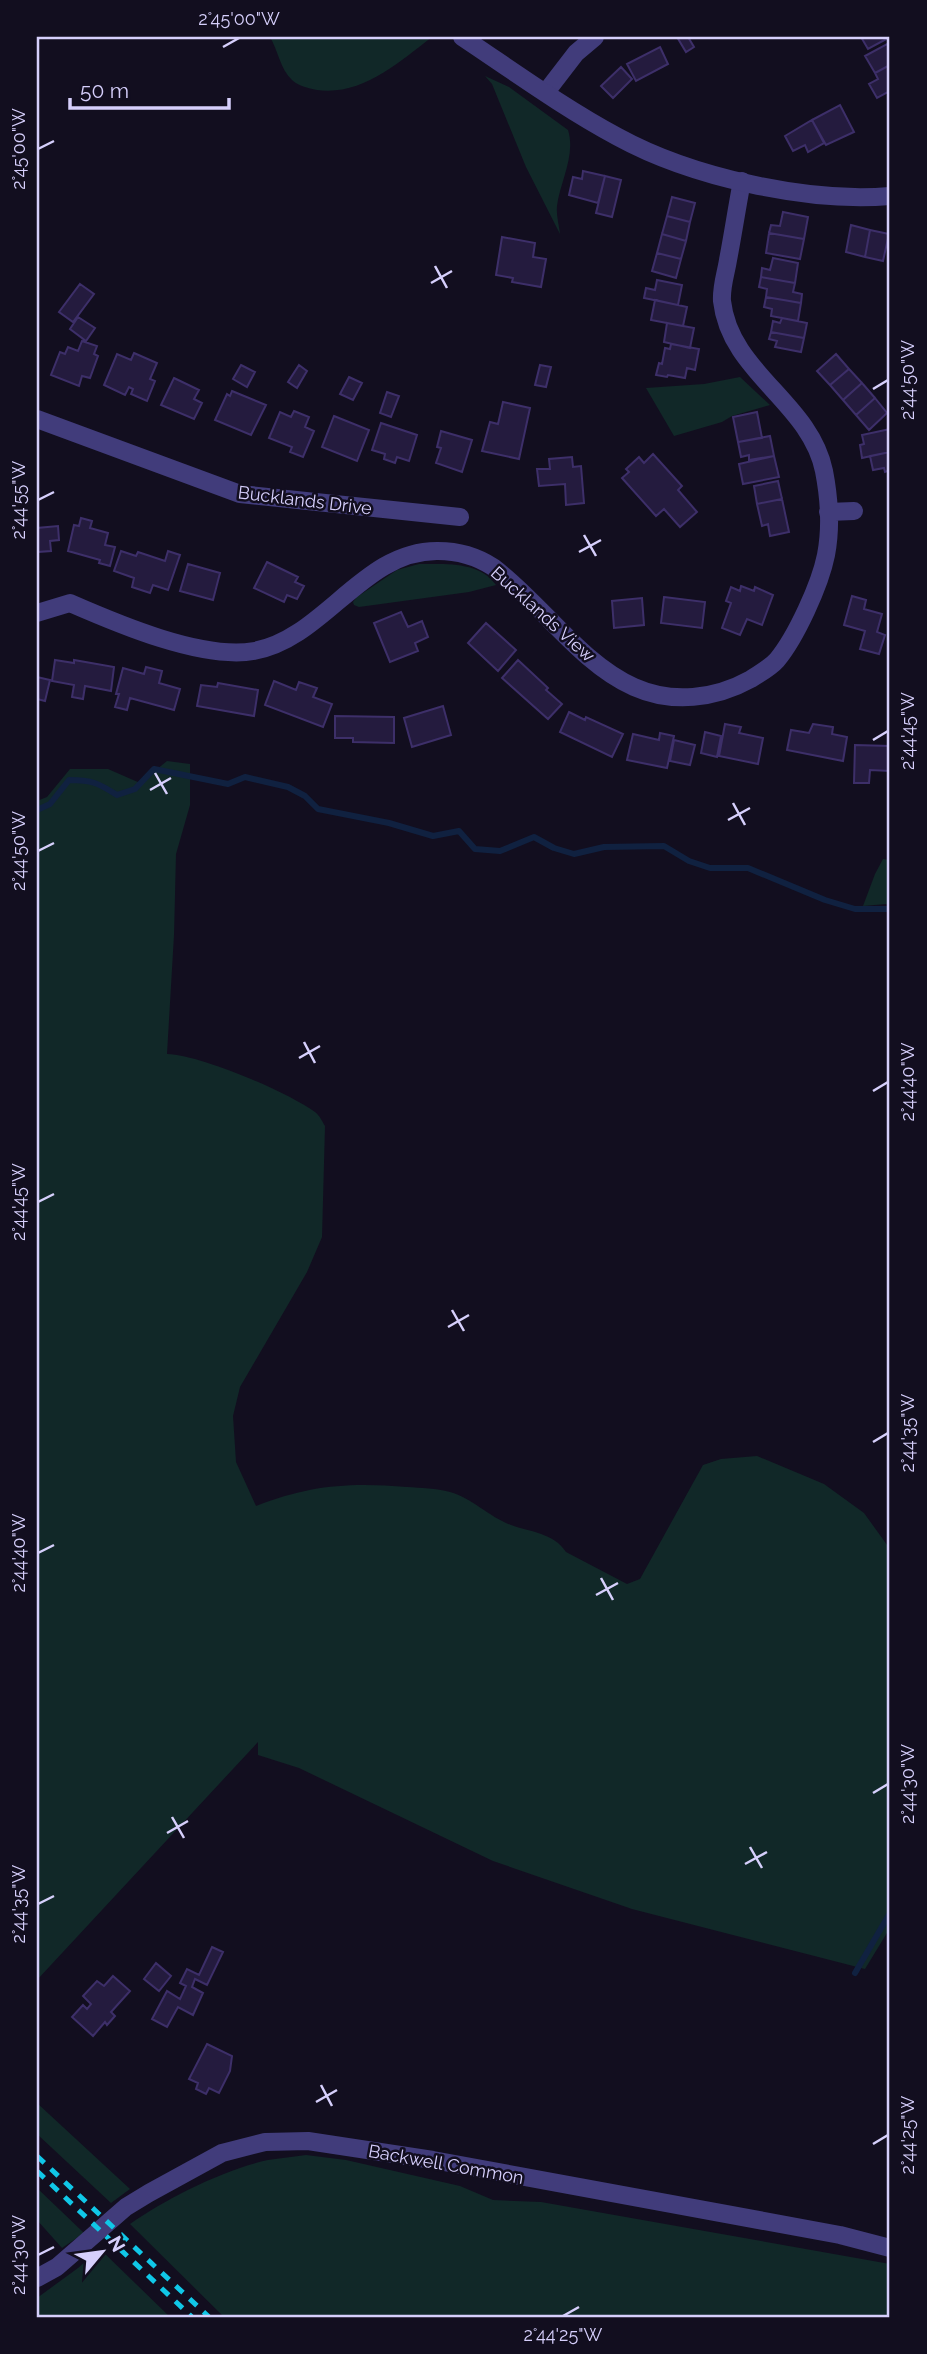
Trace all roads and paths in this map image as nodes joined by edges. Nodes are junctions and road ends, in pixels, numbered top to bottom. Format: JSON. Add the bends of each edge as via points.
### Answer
{"nodes":[{"id":1,"x":462,"y":37,"type":"edge"},
{"id":2,"x":595,"y":37,"type":"edge"},
{"id":3,"x":546,"y":92,"type":"junction"},
{"id":4,"x":742,"y":181,"type":"junction"},
{"id":5,"x":890,"y":196,"type":"edge"},
{"id":6,"x":37,"y":419,"type":"edge"},
{"id":7,"x":854,"y":511,"type":"dead end"},
{"id":8,"x":828,"y":512,"type":"junction"},
{"id":9,"x":460,"y":517,"type":"dead end"},
{"id":10,"x":37,"y":613,"type":"edge"},
{"id":11,"x":890,"y":2248,"type":"edge"},
{"id":12,"x":37,"y":2278,"type":"edge"}],
"edges":[{"from":1,"to":3,"type":"street"},
{"from":2,"to":3,"type":"street","via":[[576,53]]},
{"from":3,"to":4,"type":"street","via":[[621,139],[688,166]]},
{"from":4,"to":5,"type":"street","via":[[826,196]]},
{"from":4,"to":8,"type":"street","name":"Bucklands View","via":[[722,291],[724,310],[745,358],[791,407],[812,439],[825,474]]},
{"from":6,"to":9,"type":"street","name":"Bucklands Drive","via":[[240,494]]},
{"from":7,"to":8,"type":"street"},
{"from":8,"to":10,"type":"street","name":"Bucklands View","via":[[823,566],[805,612],[775,662],[727,690],[693,697],[658,695],[623,681],[582,650],[493,567],[456,552],[405,555],[296,634],[252,651],[211,651],[109,620],[71,603]]},
{"from":11,"to":12,"type":"street","name":"Backwell Common","via":[[433,2160],[308,2141],[265,2142],[222,2153],[125,2207],[57,2267]]}]}
